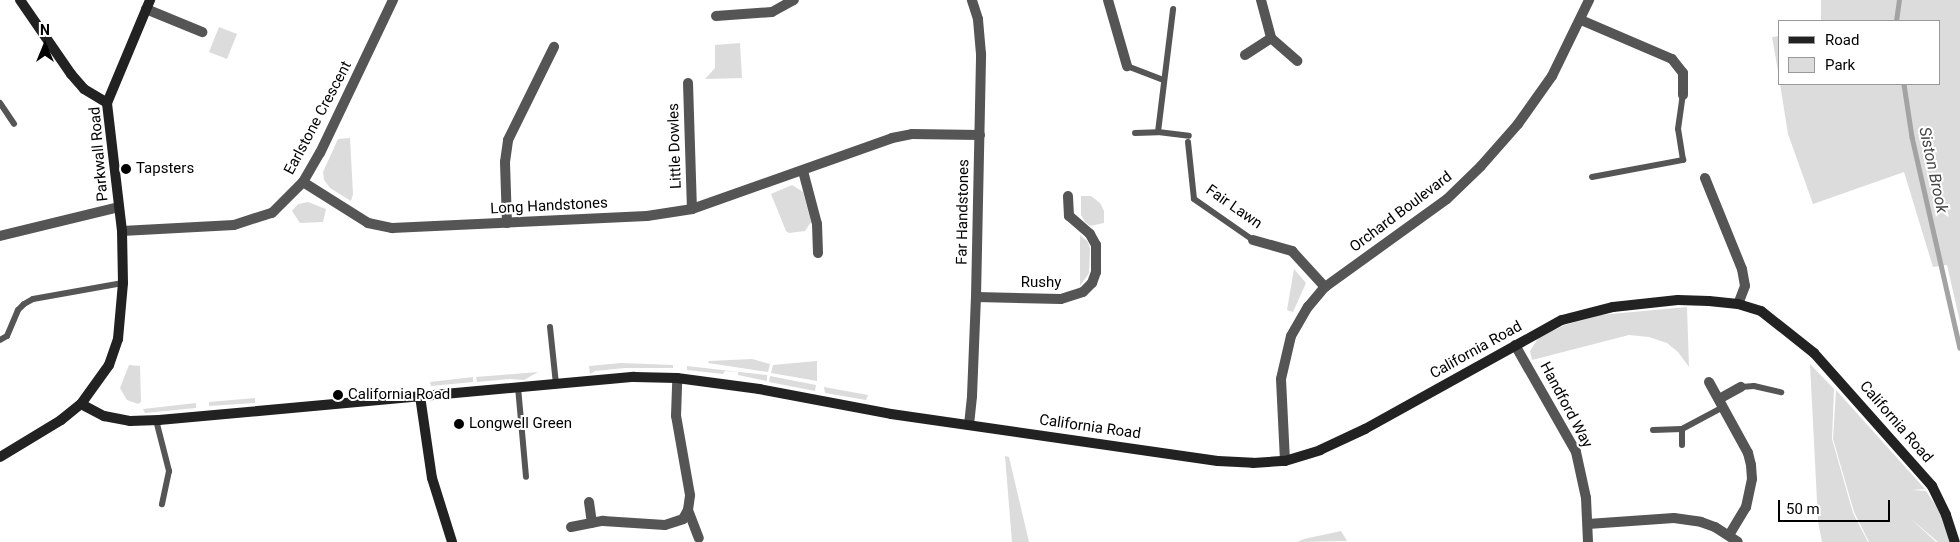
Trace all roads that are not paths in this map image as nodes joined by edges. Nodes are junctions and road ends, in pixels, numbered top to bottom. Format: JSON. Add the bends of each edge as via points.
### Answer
{"nodes":[{"id":1,"x":20,"y":0,"type":"edge"},
{"id":2,"x":393,"y":0,"type":"edge"},
{"id":3,"x":794,"y":0,"type":"edge"},
{"id":4,"x":972,"y":0,"type":"edge"},
{"id":5,"x":1108,"y":0,"type":"edge"},
{"id":6,"x":1261,"y":0,"type":"edge"},
{"id":7,"x":1589,"y":0,"type":"edge"},
{"id":8,"x":148,"y":5,"type":"edge"},
{"id":9,"x":1173,"y":9,"type":"dead end"},
{"id":10,"x":716,"y":16,"type":"dead end"},
{"id":11,"x":1580,"y":20,"type":"junction"},
{"id":12,"x":202,"y":32,"type":"dead end"},
{"id":13,"x":1271,"y":38,"type":"junction"},
{"id":14,"x":554,"y":47,"type":"dead end"},
{"id":15,"x":1245,"y":55,"type":"dead end"},
{"id":16,"x":1297,"y":61,"type":"dead end"},
{"id":17,"x":1127,"y":66,"type":"joint"},
{"id":18,"x":1163,"y":80,"type":"junction"},
{"id":19,"x":688,"y":82,"type":"dead end"},
{"id":20,"x":1683,"y":95,"type":"joint"},
{"id":21,"x":0,"y":103,"type":"edge"},
{"id":22,"x":107,"y":104,"type":"junction"},
{"id":23,"x":14,"y":124,"type":"dead end"},
{"id":24,"x":1158,"y":132,"type":"junction"},
{"id":25,"x":1135,"y":133,"type":"dead end"},
{"id":26,"x":980,"y":135,"type":"junction"},
{"id":27,"x":802,"y":171,"type":"junction"},
{"id":28,"x":1592,"y":177,"type":"dead end"},
{"id":29,"x":1705,"y":178,"type":"dead end"},
{"id":30,"x":303,"y":182,"type":"junction"},
{"id":31,"x":1068,"y":196,"type":"dead end"},
{"id":32,"x":118,"y":207,"type":"junction"},
{"id":33,"x":692,"y":209,"type":"junction"},
{"id":34,"x":508,"y":223,"type":"junction"},
{"id":35,"x":122,"y":231,"type":"junction"},
{"id":36,"x":0,"y":236,"type":"edge"},
{"id":37,"x":1253,"y":240,"type":"joint"},
{"id":38,"x":818,"y":253,"type":"dead end"},
{"id":39,"x":123,"y":284,"type":"junction"},
{"id":40,"x":1325,"y":287,"type":"junction"},
{"id":41,"x":976,"y":297,"type":"junction"},
{"id":42,"x":1738,"y":304,"type":"junction"},
{"id":43,"x":550,"y":327,"type":"dead end"},
{"id":44,"x":0,"y":340,"type":"edge"},
{"id":45,"x":1515,"y":345,"type":"junction"},
{"id":46,"x":677,"y":378,"type":"junction"},
{"id":47,"x":1709,"y":382,"type":"dead end"},
{"id":48,"x":556,"y":384,"type":"junction"},
{"id":49,"x":518,"y":387,"type":"junction"},
{"id":50,"x":1741,"y":387,"type":"joint"},
{"id":51,"x":1781,"y":392,"type":"dead end"},
{"id":52,"x":420,"y":396,"type":"junction"},
{"id":53,"x":1721,"y":403,"type":"junction"},
{"id":54,"x":81,"y":404,"type":"junction"},
{"id":55,"x":156,"y":420,"type":"junction"},
{"id":56,"x":968,"y":425,"type":"junction"},
{"id":57,"x":1682,"y":429,"type":"junction"},
{"id":58,"x":1652,"y":430,"type":"dead end"},
{"id":59,"x":1682,"y":445,"type":"dead end"},
{"id":60,"x":0,"y":457,"type":"edge"},
{"id":61,"x":1285,"y":461,"type":"junction"},
{"id":62,"x":526,"y":477,"type":"dead end"},
{"id":63,"x":589,"y":502,"type":"dead end"},
{"id":64,"x":162,"y":504,"type":"dead end"},
{"id":65,"x":688,"y":510,"type":"junction"},
{"id":66,"x":592,"y":523,"type":"junction"},
{"id":67,"x":1588,"y":524,"type":"junction"},
{"id":68,"x":571,"y":527,"type":"dead end"},
{"id":69,"x":1729,"y":535,"type":"junction"},
{"id":70,"x":699,"y":538,"type":"dead end"},
{"id":71,"x":452,"y":542,"type":"edge"},
{"id":72,"x":1588,"y":542,"type":"edge"},
{"id":73,"x":1738,"y":542,"type":"edge"},
{"id":74,"x":1955,"y":542,"type":"edge"}],
"edges":[{"from":1,"to":22,"type":"street","via":[[71,74]]},
{"from":2,"to":30,"type":"street","name":"Earlstone Crescent"},
{"from":3,"to":10,"type":"street","via":[[772,12]]},
{"from":4,"to":26,"type":"street","name":"Far Handstones","via":[[978,20],[981,54]]},
{"from":5,"to":17,"type":"street"},
{"from":6,"to":13,"type":"street"},
{"from":7,"to":11,"type":"street","name":"Orchard Boulevard"},
{"from":8,"to":12,"type":"street"},
{"from":8,"to":22,"type":"street","name":"Parkwall Road"},
{"from":9,"to":18,"type":"lane"},
{"from":11,"to":20,"type":"street","via":[[1672,59],[1683,73]]},
{"from":11,"to":40,"type":"street","name":"Orchard Boulevard","via":[[1552,76],[1518,124],[1481,166],[1447,199]]},
{"from":13,"to":15,"type":"street"},
{"from":13,"to":16,"type":"street"},
{"from":14,"to":34,"type":"street","via":[[508,140],[505,162]]},
{"from":17,"to":18,"type":"lane"},
{"from":18,"to":24,"type":"lane"},
{"from":19,"to":33,"type":"street","name":"Little Dowles"},
{"from":20,"to":28,"type":"lane","via":[[1678,129],[1683,160]]},
{"from":21,"to":23,"type":"lane"},
{"from":22,"to":32,"type":"street","name":"Parkwall Road"},
{"from":24,"to":25,"type":"lane"},
{"from":24,"to":37,"type":"lane","name":"Fair Lawn","via":[[1188,139],[1194,199]]},
{"from":26,"to":27,"type":"street","name":"Long Handstones","via":[[912,134],[892,138]]},
{"from":26,"to":41,"type":"street","name":"Far Handstones"},
{"from":27,"to":33,"type":"street","name":"Long Handstones"},
{"from":27,"to":38,"type":"street","via":[[817,224]]},
{"from":29,"to":42,"type":"street","via":[[1742,268],[1745,286]]},
{"from":30,"to":34,"type":"street","name":"Long Handstones","via":[[368,223],[392,228]]},
{"from":30,"to":35,"type":"street","name":"Earlstone Crescent","via":[[272,213],[254,220],[234,225]]},
{"from":31,"to":41,"type":"street","name":"Rushy","via":[[1069,216],[1090,234],[1096,245],[1096,272],[1092,283],[1082,292],[1061,299]]},
{"from":32,"to":35,"type":"street","name":"Parkwall Road"},
{"from":32,"to":36,"type":"street"},
{"from":33,"to":34,"type":"street","name":"Long Handstones","via":[[647,216]]},
{"from":35,"to":39,"type":"street","name":"Parkwall Road"},
{"from":37,"to":40,"type":"street","name":"Fair Lawn","via":[[1292,251]]},
{"from":39,"to":44,"type":"lane","via":[[33,299],[18,310],[7,336]]},
{"from":39,"to":54,"type":"street","name":"Parkwall Road","via":[[118,339],[109,365]]},
{"from":40,"to":61,"type":"street","name":"Orchard Boulevard","via":[[1308,307],[1291,336],[1284,360],[1281,405]]},
{"from":41,"to":56,"type":"street","name":"Far Handstones"},
{"from":42,"to":45,"type":"street","name":"California Road","via":[[1678,300],[1613,307],[1562,320]]},
{"from":42,"to":74,"type":"street","name":"California Road","via":[[1761,311],[1790,333],[1814,353],[1846,388],[1932,486]]},
{"from":43,"to":48,"type":"lane"},
{"from":45,"to":61,"type":"street","name":"California Road","via":[[1365,429],[1320,450]]},
{"from":45,"to":67,"type":"street","name":"Handford Way","via":[[1576,452],[1583,478]]},
{"from":46,"to":48,"type":"street","name":"California Road","via":[[634,377]]},
{"from":46,"to":56,"type":"street","name":"California Road"},
{"from":46,"to":65,"type":"street","via":[[676,416],[690,495]]},
{"from":47,"to":53,"type":"street"},
{"from":48,"to":49,"type":"street","name":"California Road"},
{"from":49,"to":52,"type":"street","name":"California Road"},
{"from":49,"to":62,"type":"lane"},
{"from":50,"to":51,"type":"lane","via":[[1754,386]]},
{"from":50,"to":53,"type":"street"},
{"from":52,"to":55,"type":"street","name":"California Road"},
{"from":52,"to":71,"type":"street","via":[[432,478]]},
{"from":53,"to":57,"type":"lane"},
{"from":53,"to":69,"type":"street","via":[[1748,453],[1752,480],[1746,507]]},
{"from":54,"to":55,"type":"street","name":"California Road","via":[[104,416],[130,421]]},
{"from":54,"to":60,"type":"street","name":"Parkwall Road"},
{"from":55,"to":64,"type":"lane","via":[[169,471]]},
{"from":56,"to":61,"type":"street","name":"California Road","via":[[1218,460]]},
{"from":57,"to":58,"type":"lane"},
{"from":57,"to":59,"type":"lane"},
{"from":63,"to":66,"type":"street"},
{"from":65,"to":66,"type":"street","via":[[683,519],[665,525]]},
{"from":65,"to":70,"type":"street"},
{"from":66,"to":68,"type":"street"},
{"from":67,"to":69,"type":"street","via":[[1674,518],[1701,522]]},
{"from":67,"to":72,"type":"street","name":"Handford Way"},
{"from":69,"to":73,"type":"street"}]}
